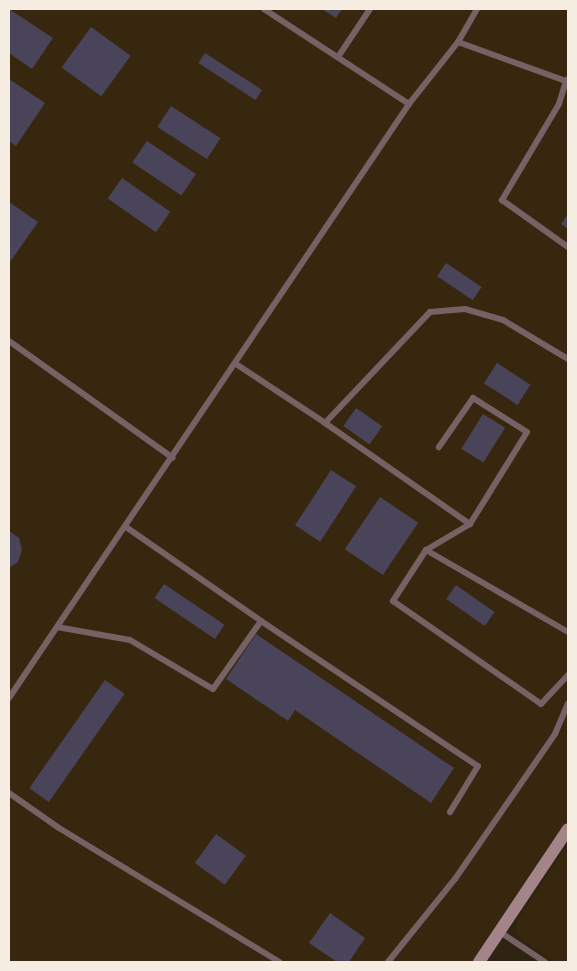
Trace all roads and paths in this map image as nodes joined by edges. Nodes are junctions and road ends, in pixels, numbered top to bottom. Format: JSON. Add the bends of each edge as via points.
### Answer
{"nodes":[{"id":1,"x":264,"y":9,"type":"edge"},
{"id":2,"x":370,"y":9,"type":"edge"},
{"id":3,"x":477,"y":9,"type":"edge"},
{"id":4,"x":458,"y":42,"type":"junction"},
{"id":5,"x":338,"y":57,"type":"junction"},
{"id":6,"x":567,"y":80,"type":"edge"},
{"id":7,"x":410,"y":104,"type":"junction"},
{"id":8,"x":568,"y":247,"type":"edge"},
{"id":9,"x":9,"y":342,"type":"edge"},
{"id":10,"x":568,"y":359,"type":"edge"},
{"id":11,"x":236,"y":364,"type":"junction"},
{"id":12,"x":325,"y":423,"type":"junction"},
{"id":13,"x":439,"y":447,"type":"dead end"},
{"id":14,"x":173,"y":458,"type":"junction"},
{"id":15,"x":470,"y":524,"type":"junction"},
{"id":16,"x":126,"y":527,"type":"junction"},
{"id":17,"x":426,"y":550,"type":"junction"},
{"id":18,"x":261,"y":621,"type":"junction"},
{"id":19,"x":57,"y":628,"type":"junction"},
{"id":20,"x":568,"y":632,"type":"edge"},
{"id":21,"x":568,"y":675,"type":"edge"},
{"id":22,"x":9,"y":698,"type":"edge"},
{"id":23,"x":568,"y":704,"type":"edge"},
{"id":24,"x":9,"y":793,"type":"edge"},
{"id":25,"x":450,"y":812,"type":"dead end"},
{"id":26,"x":568,"y":829,"type":"edge"},
{"id":27,"x":500,"y":932,"type":"junction"},
{"id":28,"x":279,"y":962,"type":"edge"},
{"id":29,"x":388,"y":962,"type":"edge"},
{"id":30,"x":479,"y":962,"type":"edge"},
{"id":31,"x":545,"y":962,"type":"edge"}],
"edges":[{"from":1,"to":5,"type":"lane"},
{"from":2,"to":5,"type":"lane"},
{"from":3,"to":4,"type":"lane"},
{"from":4,"to":6,"type":"lane"},
{"from":4,"to":7,"type":"lane"},
{"from":5,"to":7,"type":"lane"},
{"from":6,"to":8,"type":"lane","via":[[559,104],[502,200]]},
{"from":7,"to":11,"type":"lane"},
{"from":9,"to":14,"type":"lane"},
{"from":10,"to":12,"type":"lane","via":[[503,320],[465,308],[430,312]]},
{"from":11,"to":12,"type":"lane"},
{"from":11,"to":14,"type":"lane"},
{"from":12,"to":15,"type":"lane"},
{"from":13,"to":15,"type":"lane","via":[[473,398],[527,432]]},
{"from":14,"to":16,"type":"lane"},
{"from":15,"to":17,"type":"lane"},
{"from":16,"to":18,"type":"lane"},
{"from":16,"to":19,"type":"lane"},
{"from":17,"to":20,"type":"lane"},
{"from":17,"to":21,"type":"lane","via":[[393,601],[541,704]]},
{"from":18,"to":19,"type":"lane","via":[[213,689],[130,640]]},
{"from":18,"to":25,"type":"lane","via":[[478,766]]},
{"from":19,"to":22,"type":"lane"},
{"from":23,"to":29,"type":"lane","via":[[554,734],[455,879]]},
{"from":24,"to":28,"type":"lane","via":[[59,828]]},
{"from":26,"to":27,"type":"street"},
{"from":27,"to":30,"type":"street"},
{"from":27,"to":31,"type":"lane"}]}
